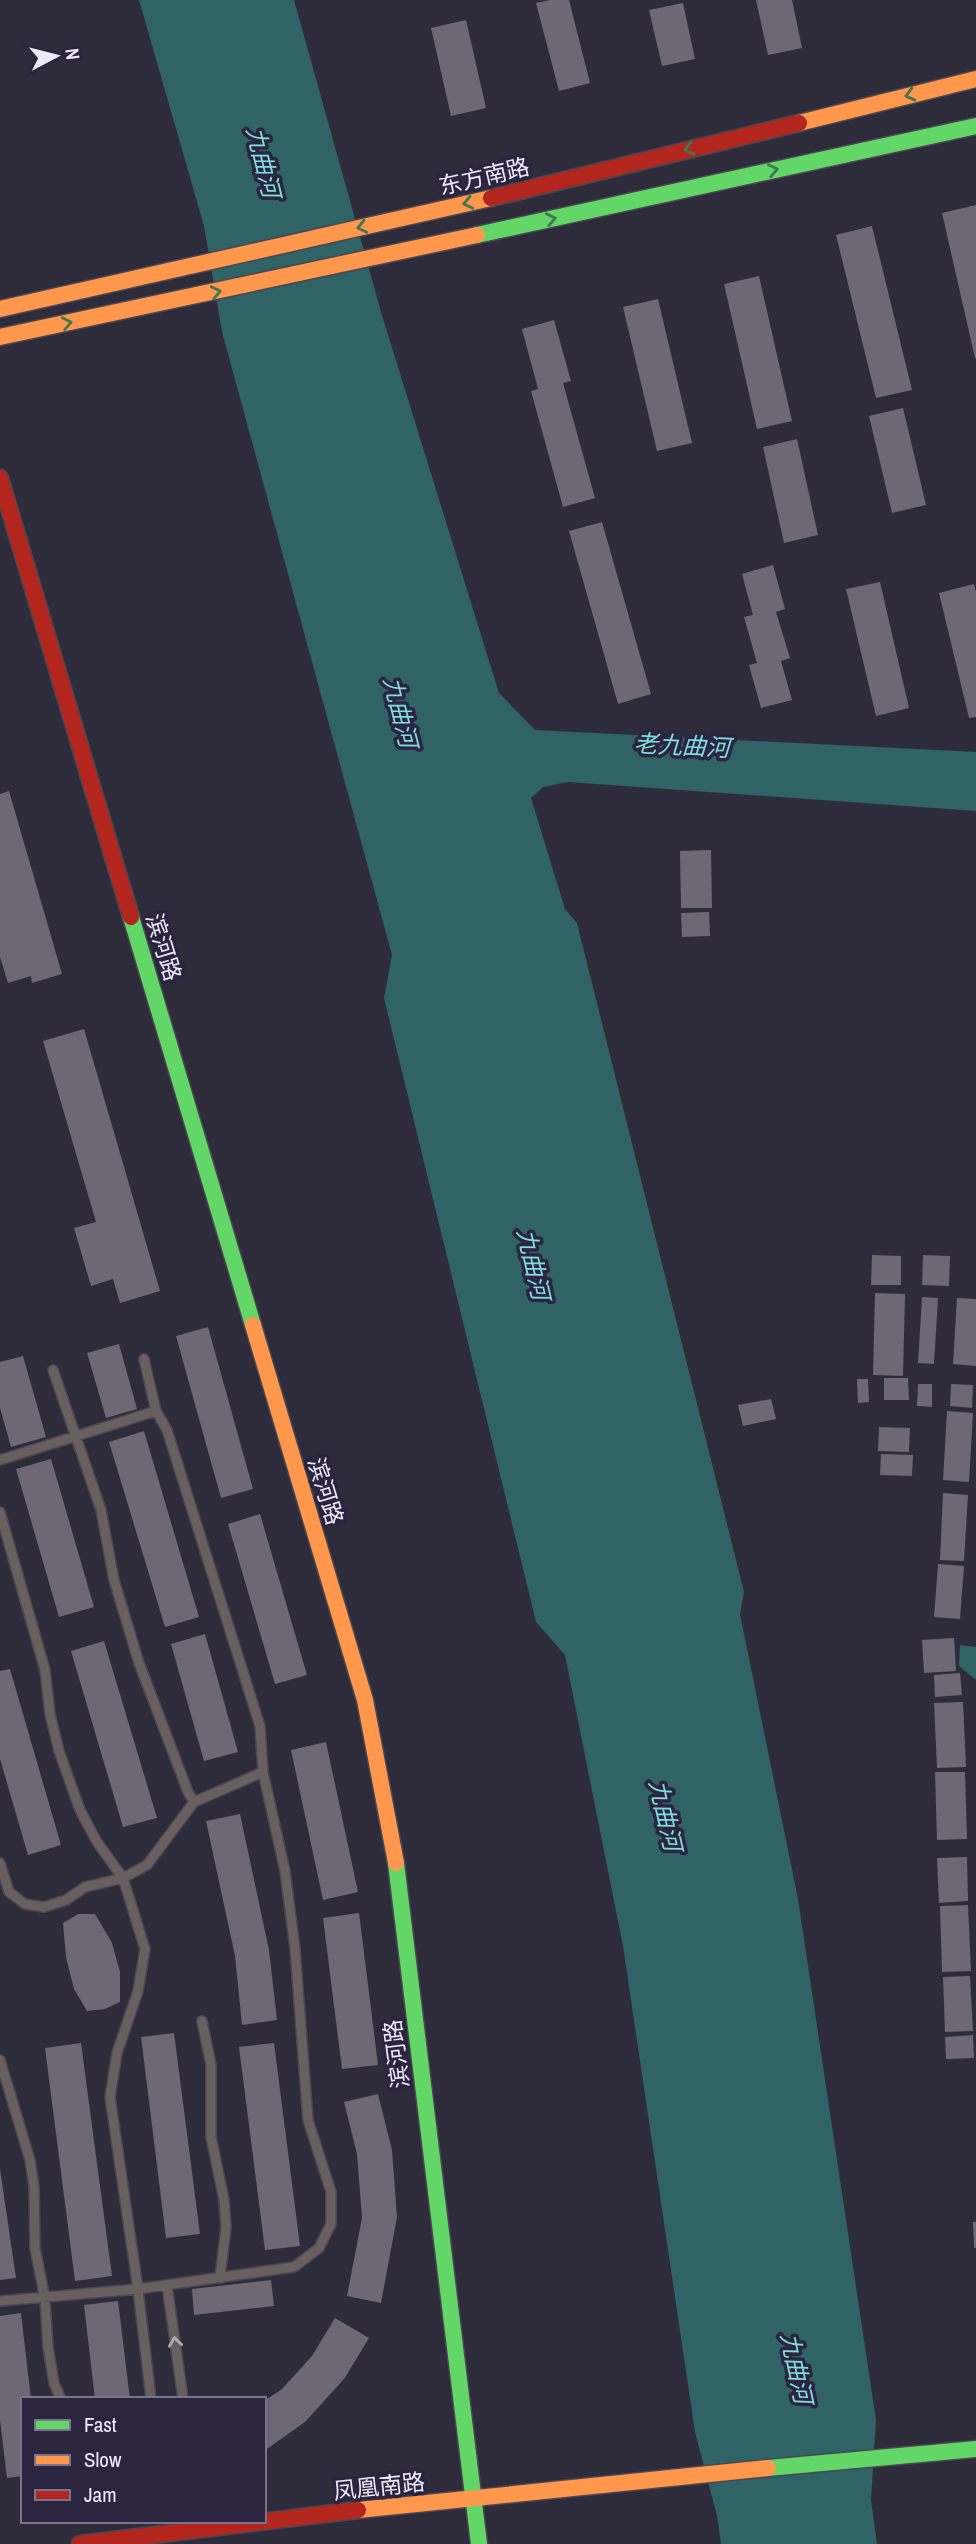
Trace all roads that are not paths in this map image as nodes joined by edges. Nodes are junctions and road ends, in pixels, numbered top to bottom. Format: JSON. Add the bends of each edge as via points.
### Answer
{"nodes":[{"id":1,"x":976,"y":79,"type":"edge"},
{"id":2,"x":976,"y":126,"type":"edge"},
{"id":3,"x":0,"y":309,"type":"edge"},
{"id":4,"x":0,"y":337,"type":"edge"},
{"id":5,"x":0,"y":478,"type":"edge"},
{"id":6,"x":144,"y":1359,"type":"dead end"},
{"id":7,"x":53,"y":1370,"type":"dead end"},
{"id":8,"x":156,"y":1411,"type":"junction"},
{"id":9,"x":76,"y":1437,"type":"junction"},
{"id":10,"x":0,"y":1460,"type":"edge"},
{"id":11,"x":0,"y":1511,"type":"edge"},
{"id":12,"x":263,"y":1772,"type":"junction"},
{"id":13,"x":194,"y":1802,"type":"junction"},
{"id":14,"x":0,"y":1863,"type":"edge"},
{"id":15,"x":123,"y":1878,"type":"junction"},
{"id":16,"x":202,"y":2021,"type":"dead end"},
{"id":17,"x":0,"y":2060,"type":"edge"},
{"id":18,"x":220,"y":2278,"type":"junction"},
{"id":19,"x":167,"y":2286,"type":"junction"},
{"id":20,"x":138,"y":2289,"type":"junction"},
{"id":21,"x":45,"y":2299,"type":"junction"},
{"id":22,"x":0,"y":2301,"type":"edge"},
{"id":23,"x":60,"y":2397,"type":"edge"},
{"id":24,"x":151,"y":2397,"type":"edge"},
{"id":25,"x":183,"y":2397,"type":"edge"},
{"id":26,"x":976,"y":2449,"type":"edge"},
{"id":27,"x":473,"y":2500,"type":"junction"},
{"id":28,"x":266,"y":2518,"type":"edge"},
{"id":29,"x":206,"y":2523,"type":"edge"},
{"id":30,"x":182,"y":2525,"type":"edge"},
{"id":31,"x":80,"y":2544,"type":"edge"},
{"id":32,"x":479,"y":2544,"type":"edge"}],
"edges":[{"from":1,"to":3,"type":"street","name":"东方南路","one_way":true,"via":[[429,212]]},
{"from":4,"to":2,"type":"street","one_way":true},
{"from":5,"to":27,"type":"street","name":"滨河路","via":[[365,1700],[395,1854]]},
{"from":6,"to":8,"type":"lane"},
{"from":7,"to":9,"type":"lane"},
{"from":8,"to":9,"type":"lane"},
{"from":8,"to":12,"type":"lane","via":[[167,1430],[260,1726]]},
{"from":9,"to":10,"type":"lane"},
{"from":9,"to":13,"type":"lane","via":[[101,1510],[114,1580],[139,1663]]},
{"from":11,"to":15,"type":"lane","via":[[45,1670],[59,1751],[79,1810]]},
{"from":12,"to":13,"type":"lane"},
{"from":12,"to":18,"type":"lane","via":[[285,1871],[308,2120],[331,2192],[331,2224],[319,2248],[293,2267]]},
{"from":13,"to":15,"type":"lane","via":[[147,1865]]},
{"from":14,"to":15,"type":"lane","via":[[9,1892],[25,1904],[44,1907],[85,1887]]},
{"from":15,"to":20,"type":"lane","via":[[145,1949],[110,2097]]},
{"from":16,"to":18,"type":"lane","via":[[211,2065],[211,2137],[226,2227]]},
{"from":17,"to":21,"type":"lane","via":[[30,2160],[35,2248]]},
{"from":18,"to":19,"type":"lane"},
{"from":19,"to":20,"type":"lane"},
{"from":25,"to":19,"type":"lane","one_way":true},
{"from":20,"to":21,"type":"lane"},
{"from":20,"to":24,"type":"lane"},
{"from":21,"to":22,"type":"lane"},
{"from":21,"to":23,"type":"lane","via":[[48,2347]]},
{"from":26,"to":27,"type":"street","name":"凤凰南路"},
{"from":27,"to":28,"type":"street","name":"凤凰南路"},
{"from":27,"to":32,"type":"street","name":"滨河路"},
{"from":29,"to":30,"type":"street","name":"凤凰南路"},
{"from":30,"to":31,"type":"street","name":"凤凰南路"}]}
